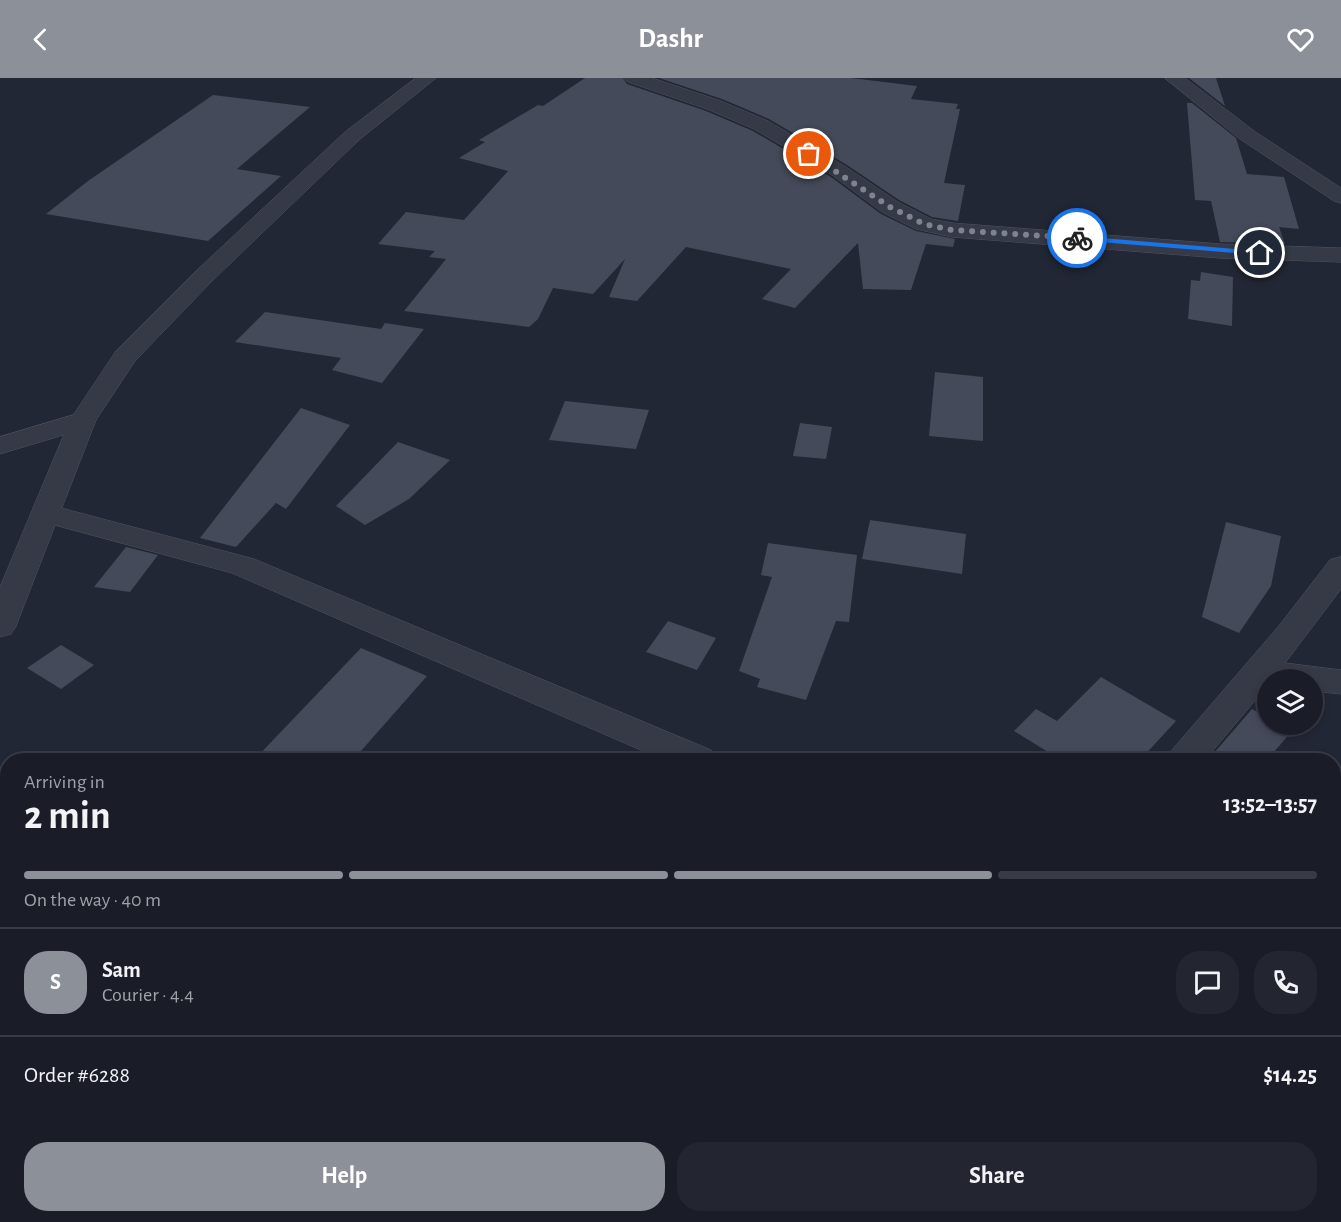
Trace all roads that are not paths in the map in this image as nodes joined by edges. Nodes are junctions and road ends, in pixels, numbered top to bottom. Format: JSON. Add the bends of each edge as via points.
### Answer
{"nodes":[{"id":1,"x":427,"y":78,"type":"edge"},
{"id":2,"x":634,"y":78,"type":"edge"},
{"id":3,"x":1174,"y":78,"type":"edge"},
{"id":4,"x":1341,"y":196,"type":"edge"},
{"id":5,"x":1341,"y":255,"type":"edge"},
{"id":6,"x":83,"y":420,"type":"junction"},
{"id":7,"x":0,"y":446,"type":"edge"},
{"id":8,"x":46,"y":513,"type":"junction"},
{"id":9,"x":1341,"y":567,"type":"edge"},
{"id":10,"x":0,"y":626,"type":"edge"},
{"id":11,"x":1262,"y":669,"type":"edge"},
{"id":12,"x":1257,"y":674,"type":"edge"},
{"id":13,"x":1323,"y":680,"type":"edge"},
{"id":14,"x":1341,"y":682,"type":"edge"},
{"id":15,"x":681,"y":753,"type":"edge"},
{"id":16,"x":1191,"y":753,"type":"edge"}],
"edges":[{"from":1,"to":6,"type":"street","via":[[352,136],[204,276],[125,356]]},
{"from":2,"to":5,"type":"street","via":[[714,105],[761,126],[924,224],[952,230],[1220,251]]},
{"from":3,"to":4,"type":"street","via":[[1247,135]]},
{"from":6,"to":7,"type":"street"},
{"from":6,"to":8,"type":"street"},
{"from":8,"to":10,"type":"street"},
{"from":8,"to":15,"type":"street","via":[[243,567]]},
{"from":9,"to":11,"type":"street"},
{"from":12,"to":16,"type":"street"},
{"from":13,"to":14,"type":"street"}]}
